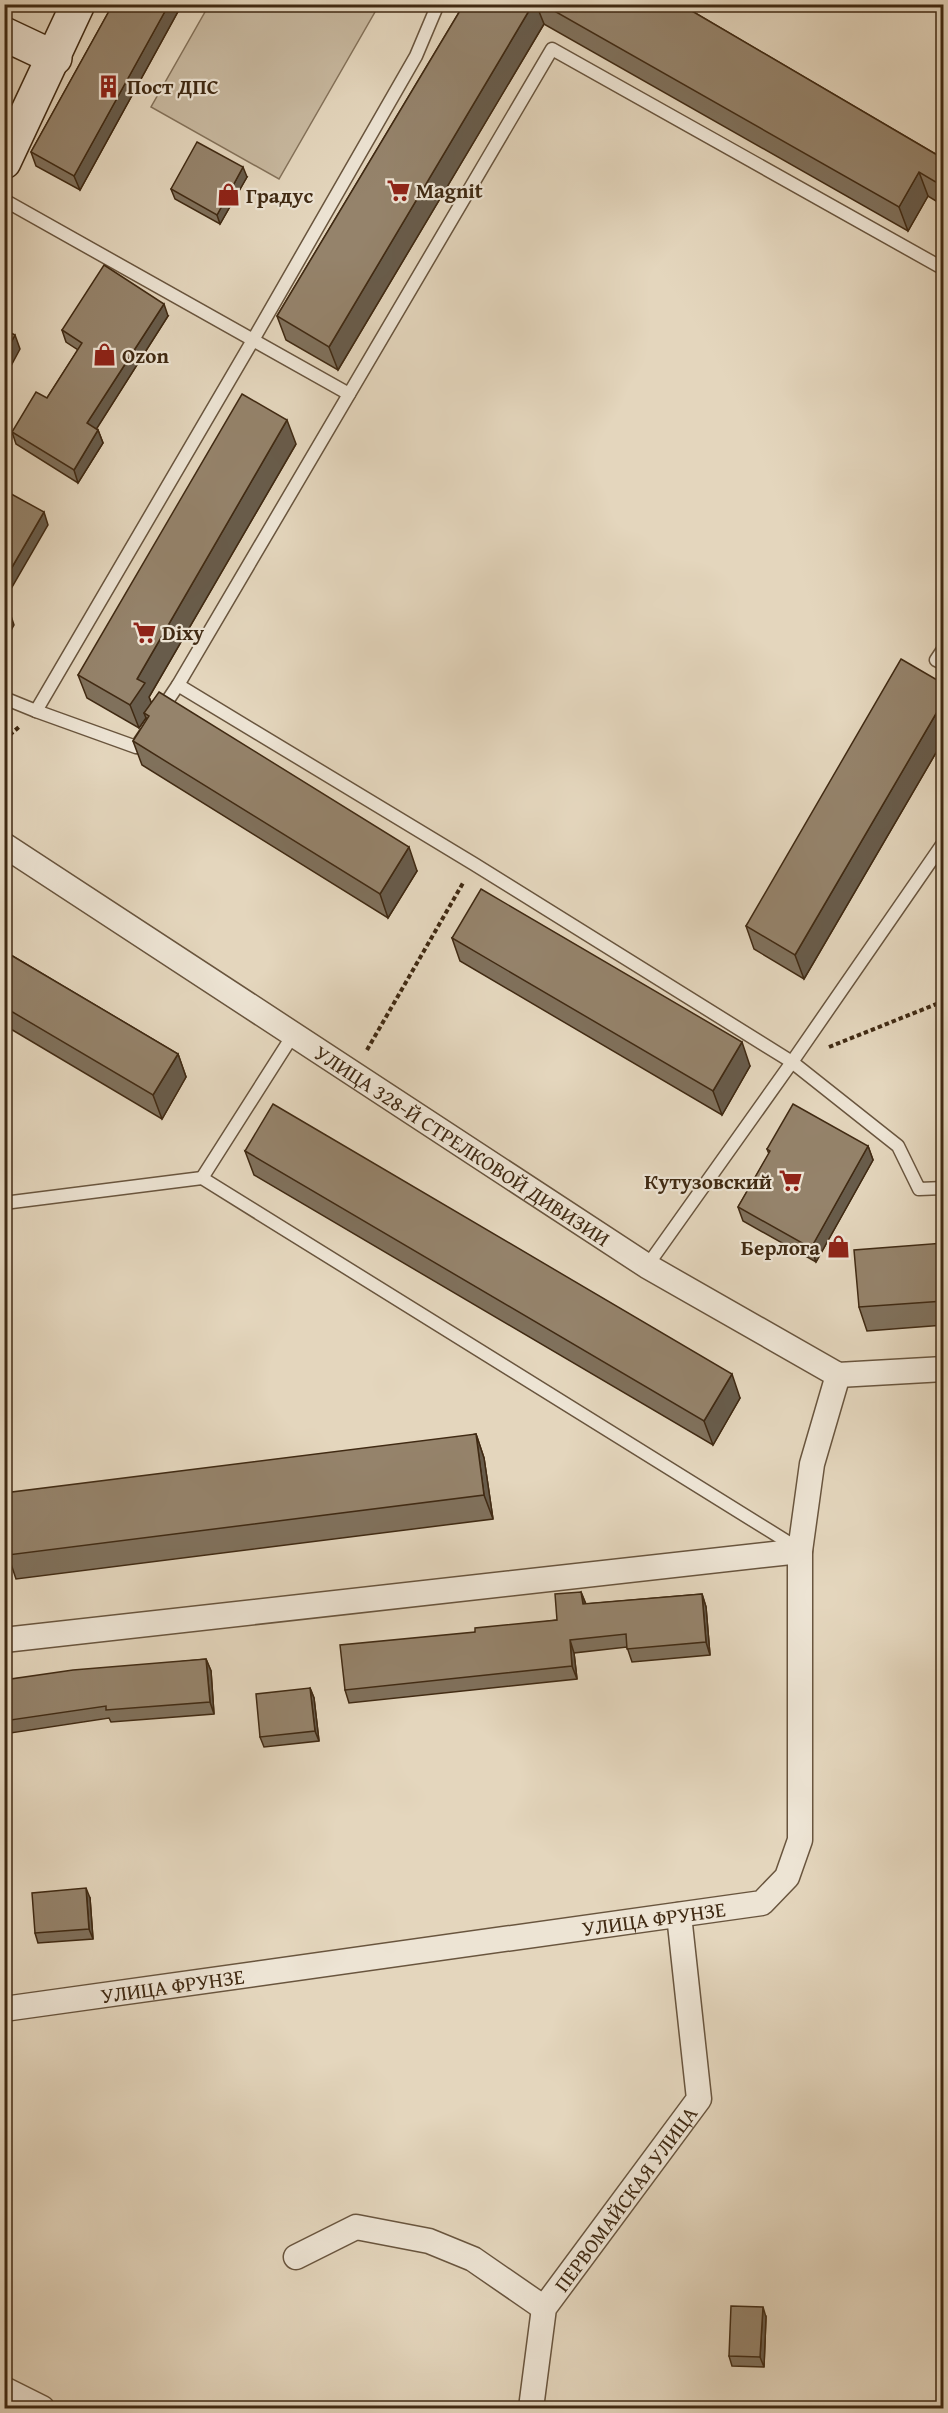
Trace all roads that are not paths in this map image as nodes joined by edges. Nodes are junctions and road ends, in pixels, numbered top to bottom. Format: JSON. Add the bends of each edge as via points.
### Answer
{"nodes":[{"id":1,"x":78,"y":4,"type":"edge"},
{"id":2,"x":438,"y":4,"type":"edge"},
{"id":3,"x":4,"y":34,"type":"edge"},
{"id":4,"x":55,"y":58,"type":"junction"},
{"id":5,"x":4,"y":162,"type":"edge"},
{"id":6,"x":4,"y":200,"type":"edge"},
{"id":7,"x":944,"y":269,"type":"edge"},
{"id":8,"x":254,"y":340,"type":"junction"},
{"id":9,"x":349,"y":394,"type":"junction"},
{"id":10,"x":944,"y":648,"type":"edge"},
{"id":11,"x":944,"y":664,"type":"edge"},
{"id":12,"x":178,"y":686,"type":"junction"},
{"id":13,"x":4,"y":698,"type":"edge"},
{"id":14,"x":36,"y":711,"type":"junction"},
{"id":15,"x":944,"y":842,"type":"edge"},
{"id":16,"x":4,"y":845,"type":"edge"},
{"id":17,"x":293,"y":1035,"type":"junction"},
{"id":18,"x":792,"y":1062,"type":"junction"},
{"id":19,"x":202,"y":1178,"type":"junction"},
{"id":20,"x":944,"y":1188,"type":"edge"},
{"id":21,"x":4,"y":1203,"type":"edge"},
{"id":22,"x":647,"y":1266,"type":"junction"},
{"id":23,"x":944,"y":1368,"type":"edge"},
{"id":24,"x":838,"y":1375,"type":"junction"},
{"id":25,"x":800,"y":1551,"type":"junction"},
{"id":26,"x":4,"y":1640,"type":"edge"},
{"id":27,"x":679,"y":1915,"type":"junction"},
{"id":28,"x":4,"y":2009,"type":"edge"},
{"id":29,"x":296,"y":2258,"type":"dead end"},
{"id":30,"x":544,"y":2308,"type":"junction"},
{"id":31,"x":4,"y":2389,"type":"edge"},
{"id":32,"x":42,"y":2409,"type":"edge"},
{"id":33,"x":531,"y":2409,"type":"edge"}],
"edges":[{"from":1,"to":4,"type":"main road"},
{"from":2,"to":8,"type":"lane","via":[[416,56]]},
{"from":3,"to":4,"type":"main road"},
{"from":4,"to":5,"type":"main road"},
{"from":6,"to":8,"type":"lane"},
{"from":7,"to":9,"type":"lane","via":[[552,49]]},
{"from":8,"to":9,"type":"lane"},
{"from":8,"to":14,"type":"lane"},
{"from":9,"to":12,"type":"lane"},
{"from":10,"to":11,"type":"lane","via":[[936,660]]},
{"from":12,"to":14,"type":"lane","via":[[136,747]]},
{"from":12,"to":18,"type":"lane"},
{"from":13,"to":14,"type":"lane"},
{"from":15,"to":18,"type":"lane"},
{"from":16,"to":17,"type":"street","name":"УЛИЦА 328-Й СТРЕЛКОВОЙ ДИВИЗИИ"},
{"from":17,"to":19,"type":"lane"},
{"from":17,"to":22,"type":"street","name":"УЛИЦА 328-Й СТРЕЛКОВОЙ ДИВИЗИИ"},
{"from":18,"to":20,"type":"lane","via":[[898,1146],[920,1189]]},
{"from":18,"to":22,"type":"lane"},
{"from":19,"to":21,"type":"lane"},
{"from":19,"to":25,"type":"lane"},
{"from":22,"to":24,"type":"street","name":"УЛИЦА 328-Й СТРЕЛКОВОЙ ДИВИЗИИ"},
{"from":23,"to":24,"type":"street"},
{"from":24,"to":25,"type":"street","name":"УЛИЦА ФРУНЗЕ","via":[[812,1464]]},
{"from":25,"to":26,"type":"street"},
{"from":25,"to":27,"type":"street","name":"УЛИЦА ФРУНЗЕ","via":[[800,1840],[788,1877],[762,1903]]},
{"from":27,"to":28,"type":"street","name":"УЛИЦА ФРУНЗЕ"},
{"from":27,"to":30,"type":"street","name":"ПЕРВОМАЙСКАЯ УЛИЦА","via":[[699,2099]]},
{"from":29,"to":30,"type":"street","via":[[356,2227],[429,2241],[473,2259]]},
{"from":30,"to":33,"type":"street","name":"ПЕРВОМАЙСКАЯ УЛИЦА"},
{"from":31,"to":32,"type":"street"}]}
